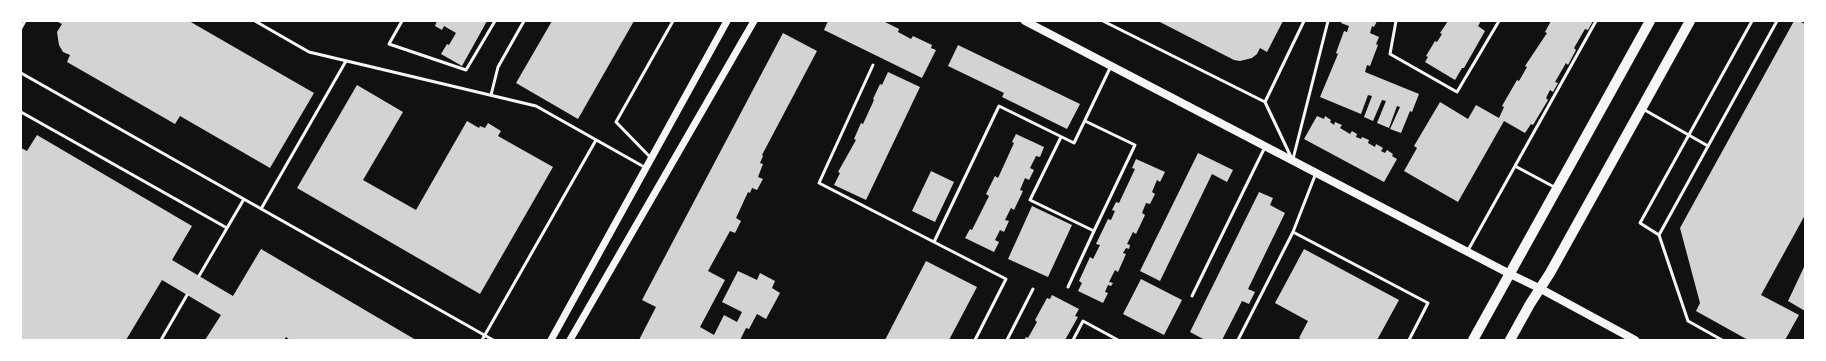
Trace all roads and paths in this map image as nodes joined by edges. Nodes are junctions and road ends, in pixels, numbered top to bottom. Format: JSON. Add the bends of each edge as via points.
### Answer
{"nodes":[{"id":1,"x":25,"y":21,"type":"edge"},
{"id":2,"x":255,"y":21,"type":"edge"},
{"id":3,"x":402,"y":21,"type":"edge"},
{"id":4,"x":495,"y":21,"type":"edge"},
{"id":5,"x":524,"y":21,"type":"edge"},
{"id":6,"x":674,"y":21,"type":"edge"},
{"id":7,"x":727,"y":21,"type":"edge"},
{"id":8,"x":754,"y":21,"type":"edge"},
{"id":9,"x":1025,"y":21,"type":"edge"},
{"id":10,"x":1103,"y":21,"type":"edge"},
{"id":11,"x":1304,"y":21,"type":"edge"},
{"id":12,"x":1328,"y":21,"type":"edge"},
{"id":13,"x":1396,"y":21,"type":"edge"},
{"id":14,"x":1499,"y":21,"type":"edge"},
{"id":15,"x":1596,"y":21,"type":"edge"},
{"id":16,"x":1650,"y":21,"type":"edge"},
{"id":17,"x":1690,"y":21,"type":"edge"},
{"id":18,"x":1752,"y":21,"type":"edge"},
{"id":19,"x":1777,"y":21,"type":"edge"},
{"id":20,"x":21,"y":28,"type":"edge"},
{"id":21,"x":346,"y":61,"type":"junction"},
{"id":22,"x":873,"y":65,"type":"dead end"},
{"id":23,"x":1111,"y":66,"type":"junction"},
{"id":24,"x":21,"y":73,"type":"edge"},
{"id":25,"x":491,"y":95,"type":"junction"},
{"id":26,"x":1265,"y":102,"type":"junction"},
{"id":27,"x":1642,"y":108,"type":"junction"},
{"id":28,"x":21,"y":112,"type":"edge"},
{"id":29,"x":1085,"y":121,"type":"junction"},
{"id":30,"x":1689,"y":135,"type":"junction"},
{"id":31,"x":1061,"y":136,"type":"junction"},
{"id":32,"x":596,"y":140,"type":"junction"},
{"id":33,"x":1708,"y":146,"type":"junction"},
{"id":34,"x":1265,"y":147,"type":"junction"},
{"id":35,"x":651,"y":158,"type":"junction"},
{"id":36,"x":1292,"y":161,"type":"junction"},
{"id":37,"x":1515,"y":166,"type":"junction"},
{"id":38,"x":646,"y":168,"type":"junction"},
{"id":39,"x":1316,"y":173,"type":"junction"},
{"id":40,"x":1557,"y":189,"type":"junction"},
{"id":41,"x":244,"y":200,"type":"junction"},
{"id":42,"x":261,"y":209,"type":"junction"},
{"id":43,"x":227,"y":228,"type":"junction"},
{"id":44,"x":1094,"y":231,"type":"junction"},
{"id":45,"x":1293,"y":232,"type":"junction"},
{"id":46,"x":1659,"y":235,"type":"junction"},
{"id":47,"x":934,"y":242,"type":"junction"},
{"id":48,"x":1467,"y":252,"type":"junction"},
{"id":49,"x":1510,"y":274,"type":"junction"},
{"id":50,"x":199,"y":276,"type":"dead end"},
{"id":51,"x":1068,"y":287,"type":"dead end"},
{"id":52,"x":1033,"y":289,"type":"dead end"},
{"id":53,"x":1541,"y":289,"type":"junction"},
{"id":54,"x":187,"y":295,"type":"dead end"},
{"id":55,"x":1192,"y":296,"type":"dead end"},
{"id":56,"x":485,"y":335,"type":"junction"},
{"id":57,"x":161,"y":340,"type":"edge"},
{"id":58,"x":482,"y":340,"type":"edge"},
{"id":59,"x":493,"y":340,"type":"edge"},
{"id":60,"x":551,"y":340,"type":"edge"},
{"id":61,"x":570,"y":340,"type":"edge"},
{"id":62,"x":975,"y":340,"type":"edge"},
{"id":63,"x":1007,"y":340,"type":"edge"},
{"id":64,"x":1073,"y":340,"type":"edge"},
{"id":65,"x":1118,"y":340,"type":"edge"},
{"id":66,"x":1238,"y":340,"type":"edge"},
{"id":67,"x":1409,"y":340,"type":"edge"},
{"id":68,"x":1473,"y":340,"type":"edge"},
{"id":69,"x":1510,"y":340,"type":"edge"},
{"id":70,"x":1635,"y":340,"type":"edge"},
{"id":71,"x":1722,"y":340,"type":"edge"}],
"edges":[{"from":1,"to":20,"type":"lane"},
{"from":2,"to":21,"type":"lane","via":[[309,52]]},
{"from":3,"to":4,"type":"lane","via":[[389,44],[466,70]]},
{"from":5,"to":25,"type":"lane","via":[[498,67]]},
{"from":6,"to":35,"type":"lane","via":[[616,122]]},
{"from":7,"to":35,"type":"street"},
{"from":8,"to":61,"type":"street"},
{"from":9,"to":23,"type":"main road"},
{"from":10,"to":26,"type":"lane"},
{"from":11,"to":26,"type":"lane"},
{"from":12,"to":36,"type":"lane"},
{"from":13,"to":14,"type":"lane","via":[[1390,54],[1457,92]]},
{"from":15,"to":37,"type":"lane"},
{"from":16,"to":40,"type":"main road"},
{"from":17,"to":27,"type":"main road"},
{"from":18,"to":30,"type":"lane"},
{"from":19,"to":33,"type":"lane"},
{"from":21,"to":25,"type":"lane"},
{"from":21,"to":42,"type":"lane"},
{"from":22,"to":47,"type":"lane","via":[[819,184]]},
{"from":23,"to":29,"type":"lane"},
{"from":23,"to":34,"type":"main road"},
{"from":24,"to":41,"type":"lane"},
{"from":25,"to":32,"type":"lane","via":[[536,106]]},
{"from":26,"to":36,"type":"lane"},
{"from":27,"to":30,"type":"lane"},
{"from":27,"to":53,"type":"main road"},
{"from":28,"to":43,"type":"lane"},
{"from":29,"to":31,"type":"lane","via":[[1074,143]]},
{"from":29,"to":44,"type":"lane","via":[[1135,145]]},
{"from":30,"to":33,"type":"lane"},
{"from":30,"to":46,"type":"lane","via":[[1640,223]]},
{"from":31,"to":44,"type":"lane","via":[[1030,200]]},
{"from":31,"to":47,"type":"lane","via":[[999,106]]},
{"from":32,"to":38,"type":"lane"},
{"from":32,"to":56,"type":"lane"},
{"from":33,"to":46,"type":"lane"},
{"from":34,"to":36,"type":"main road"},
{"from":34,"to":55,"type":"lane"},
{"from":35,"to":38,"type":"street"},
{"from":36,"to":39,"type":"main road"},
{"from":37,"to":40,"type":"lane"},
{"from":37,"to":48,"type":"lane"},
{"from":38,"to":60,"type":"street"},
{"from":39,"to":45,"type":"lane"},
{"from":39,"to":48,"type":"main road"},
{"from":40,"to":49,"type":"main road"},
{"from":41,"to":42,"type":"lane"},
{"from":41,"to":43,"type":"lane"},
{"from":42,"to":56,"type":"lane"},
{"from":43,"to":50,"type":"lane"},
{"from":44,"to":51,"type":"lane"},
{"from":45,"to":66,"type":"lane"},
{"from":45,"to":67,"type":"lane","via":[[1428,303]]},
{"from":46,"to":71,"type":"lane","via":[[1688,321]]},
{"from":47,"to":62,"type":"lane","via":[[1006,279]]},
{"from":48,"to":49,"type":"main road"},
{"from":49,"to":53,"type":"main road"},
{"from":49,"to":68,"type":"main road"},
{"from":52,"to":63,"type":"lane"},
{"from":53,"to":69,"type":"main road"},
{"from":53,"to":70,"type":"main road"},
{"from":54,"to":57,"type":"lane"},
{"from":56,"to":58,"type":"lane"},
{"from":56,"to":59,"type":"lane"},
{"from":64,"to":65,"type":"lane","via":[[1083,321]]}]}
